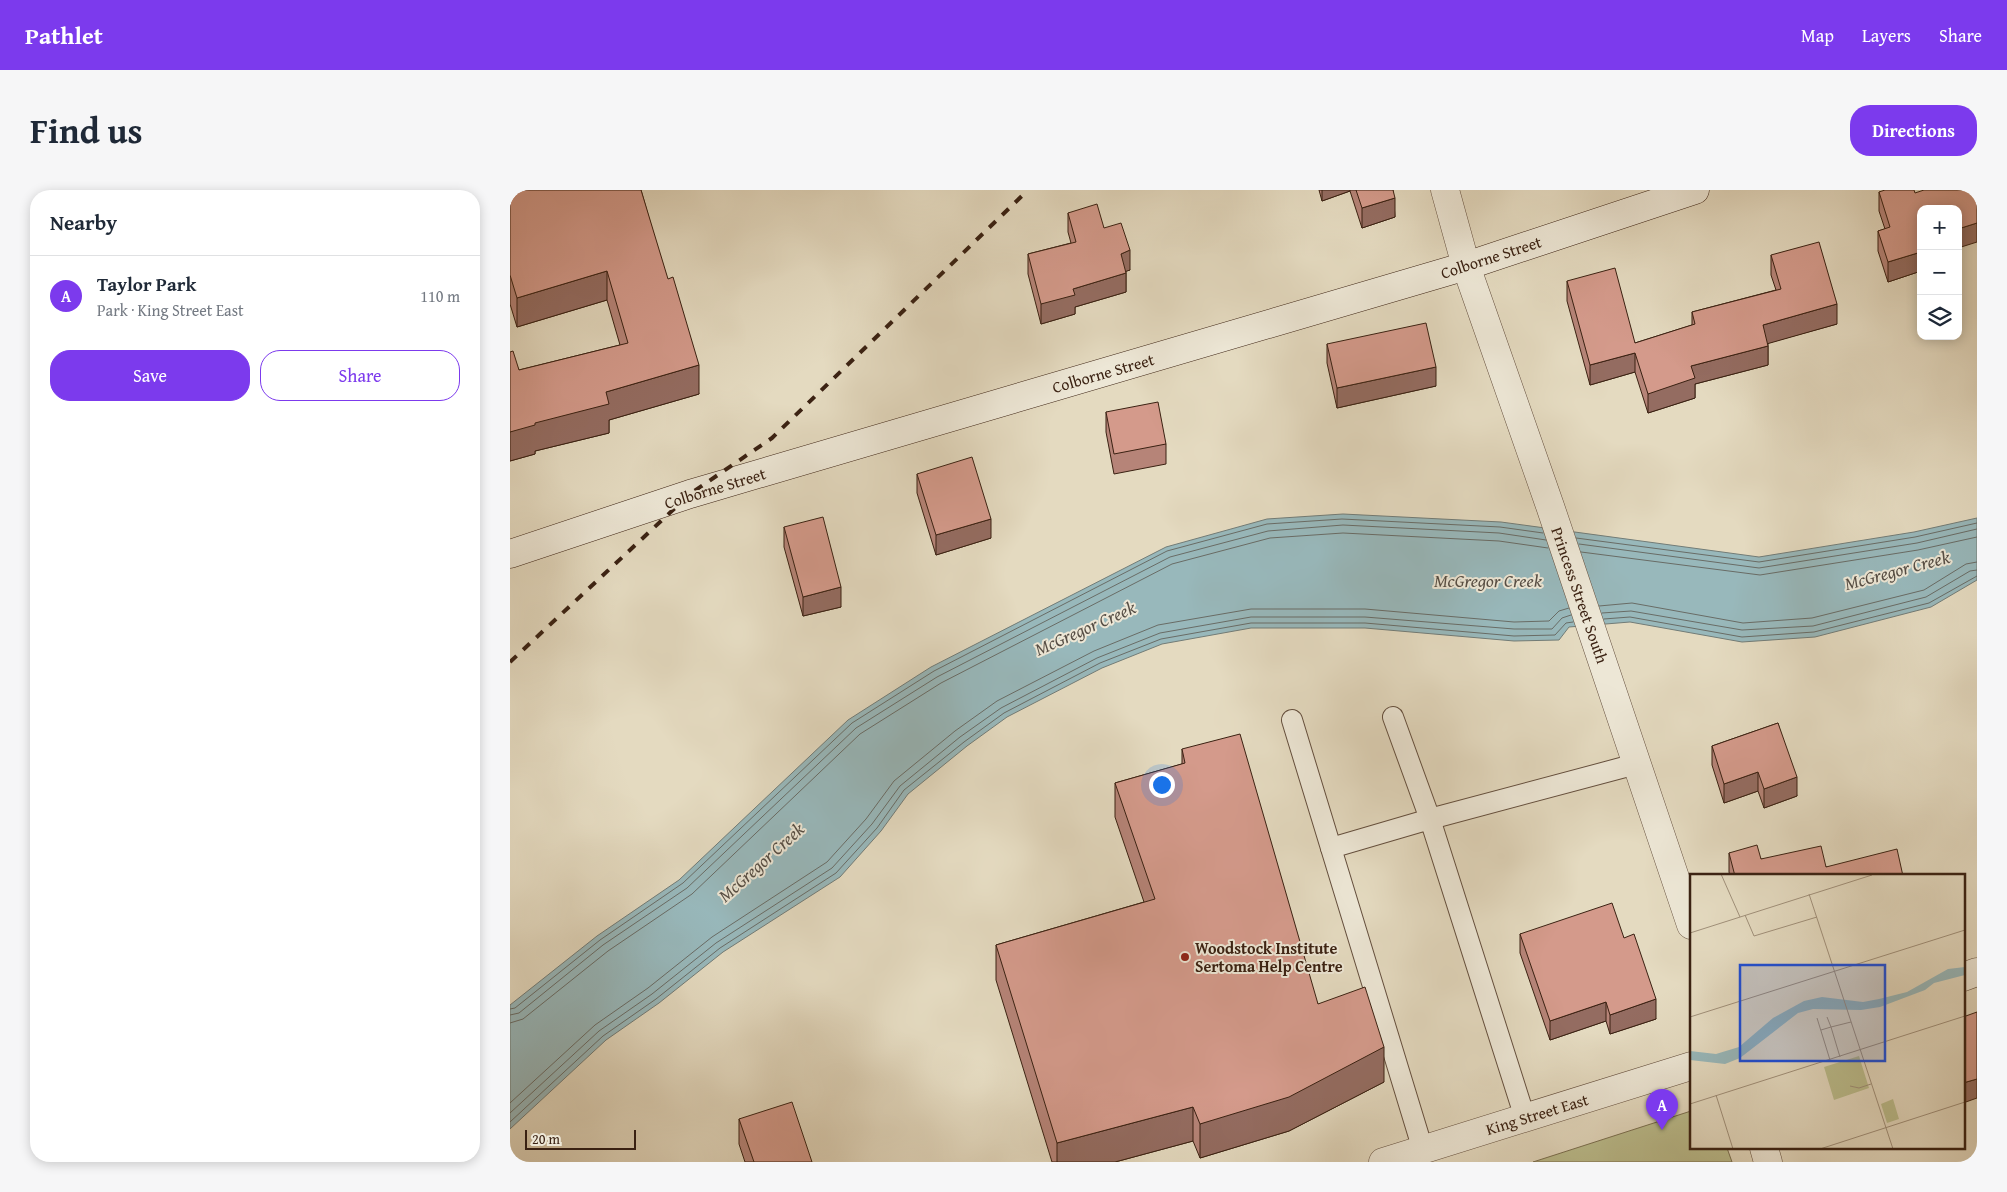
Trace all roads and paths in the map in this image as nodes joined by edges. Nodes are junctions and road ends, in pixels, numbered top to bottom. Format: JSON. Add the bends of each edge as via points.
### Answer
{"nodes":[{"id":1,"x":1445,"y":190,"type":"edge"},
{"id":2,"x":1695,"y":190,"type":"edge"},
{"id":3,"x":1466,"y":266,"type":"junction"},
{"id":4,"x":510,"y":554,"type":"edge"},
{"id":5,"x":1393,"y":716,"type":"dead end"},
{"id":6,"x":1292,"y":720,"type":"dead end"},
{"id":7,"x":1636,"y":764,"type":"junction"},
{"id":8,"x":1430,"y":818,"type":"junction"},
{"id":9,"x":1331,"y":848,"type":"junction"},
{"id":10,"x":1690,"y":922,"type":"edge"},
{"id":11,"x":1977,"y":972,"type":"edge"},
{"id":12,"x":1964,"y":977,"type":"edge"},
{"id":13,"x":1690,"y":1066,"type":"edge"},
{"id":14,"x":1525,"y":1118,"type":"junction"},
{"id":15,"x":1423,"y":1150,"type":"junction"},
{"id":16,"x":1384,"y":1162,"type":"edge"}],
"edges":[{"from":1,"to":3,"type":"street","name":"Princess Street South"},
{"from":2,"to":3,"type":"street","name":"Colborne Street"},
{"from":3,"to":4,"type":"street","name":"Colborne Street","via":[[709,488]]},
{"from":3,"to":7,"type":"street","name":"Princess Street South"},
{"from":5,"to":8,"type":"lane"},
{"from":6,"to":9,"type":"lane"},
{"from":7,"to":8,"type":"lane"},
{"from":7,"to":10,"type":"street","name":"Princess Street South"},
{"from":8,"to":9,"type":"lane"},
{"from":8,"to":14,"type":"lane"},
{"from":9,"to":15,"type":"lane"},
{"from":11,"to":12,"type":"street"},
{"from":13,"to":14,"type":"street","name":"King Street East"},
{"from":14,"to":15,"type":"street","name":"King Street East"},
{"from":15,"to":16,"type":"street","name":"King Street East"}]}
